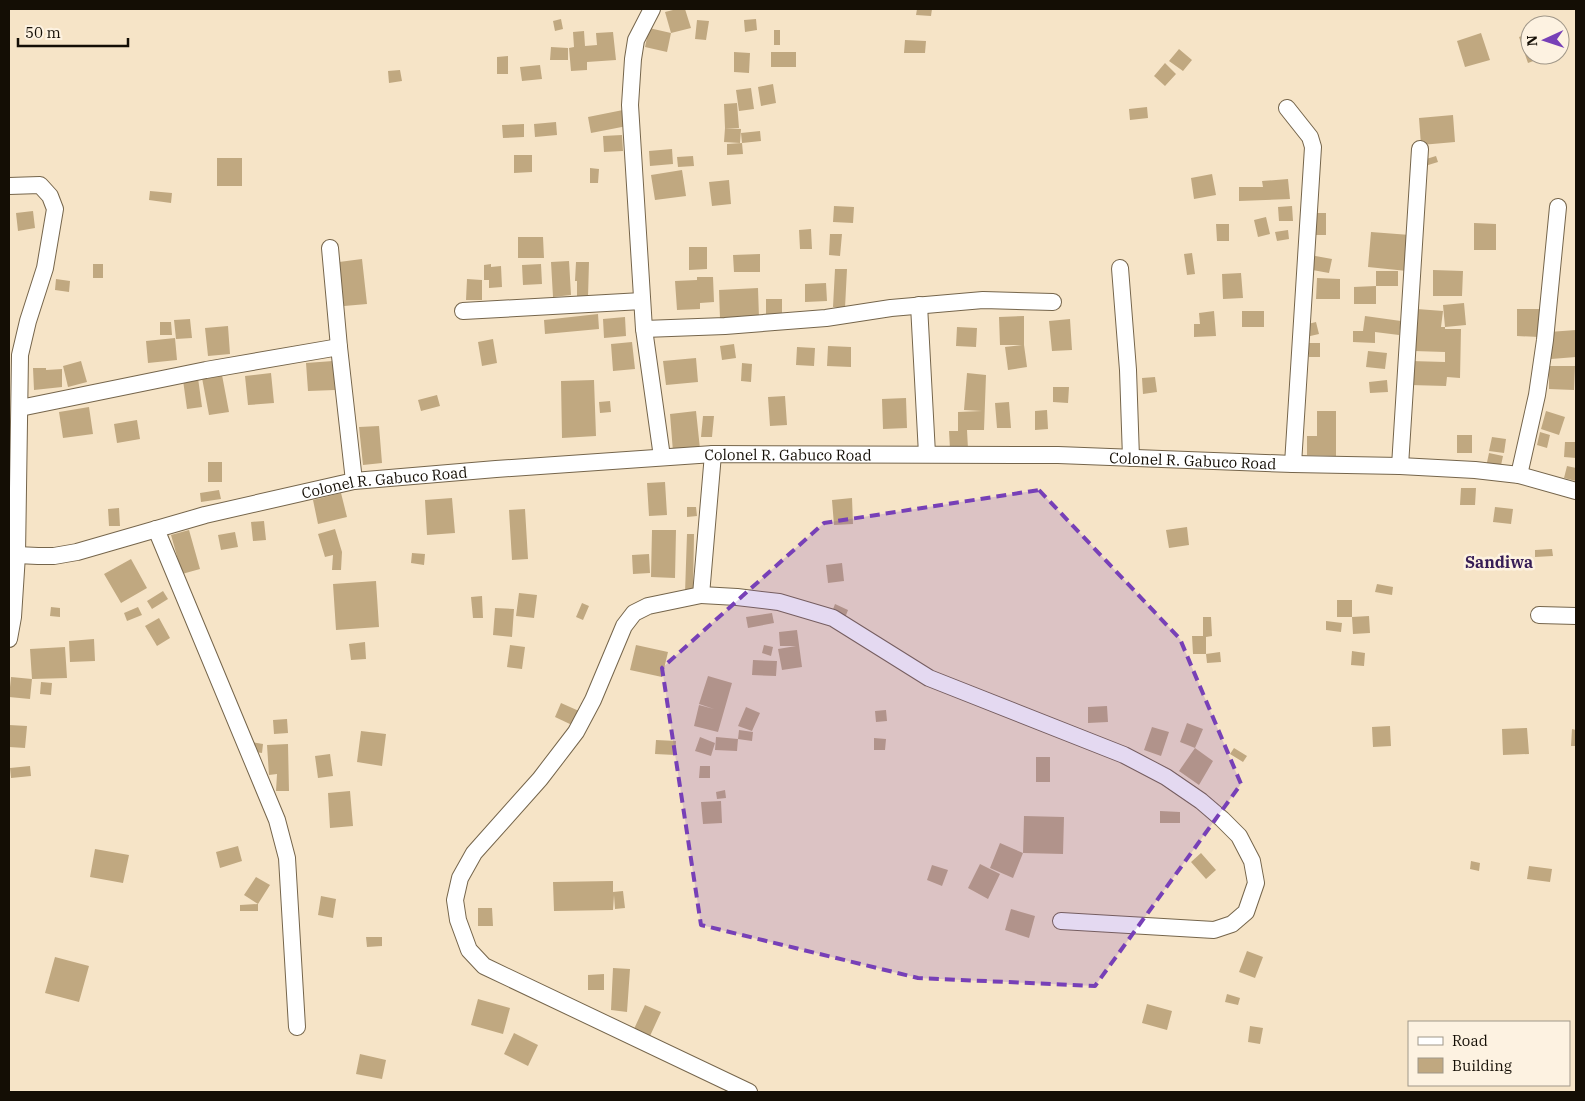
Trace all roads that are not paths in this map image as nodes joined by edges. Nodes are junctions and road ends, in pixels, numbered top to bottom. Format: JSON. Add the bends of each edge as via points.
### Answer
{"nodes":[{"id":1,"x":652,"y":9,"type":"edge"},
{"id":2,"x":1287,"y":108,"type":"dead end"},
{"id":3,"x":1420,"y":149,"type":"dead end"},
{"id":4,"x":9,"y":186,"type":"edge"},
{"id":5,"x":1558,"y":207,"type":"dead end"},
{"id":6,"x":330,"y":248,"type":"dead end"},
{"id":7,"x":1120,"y":268,"type":"dead end"},
{"id":8,"x":642,"y":301,"type":"junction"},
{"id":9,"x":1053,"y":302,"type":"dead end"},
{"id":10,"x":919,"y":305,"type":"junction"},
{"id":11,"x":463,"y":311,"type":"dead end"},
{"id":12,"x":644,"y":329,"type":"junction"},
{"id":13,"x":338,"y":346,"type":"junction"},
{"id":14,"x":20,"y":408,"type":"junction"},
{"id":15,"x":713,"y":454,"type":"junction"},
{"id":16,"x":927,"y":454,"type":"junction"},
{"id":17,"x":662,"y":457,"type":"junction"},
{"id":18,"x":1131,"y":458,"type":"junction"},
{"id":19,"x":1293,"y":464,"type":"junction"},
{"id":20,"x":1400,"y":466,"type":"junction"},
{"id":21,"x":1519,"y":475,"type":"junction"},
{"id":22,"x":354,"y":481,"type":"junction"},
{"id":23,"x":1576,"y":492,"type":"edge"},
{"id":24,"x":156,"y":529,"type":"junction"},
{"id":25,"x":13,"y":553,"type":"edge"},
{"id":26,"x":701,"y":595,"type":"junction"},
{"id":27,"x":1538,"y":615,"type":"dead end"},
{"id":28,"x":1576,"y":616,"type":"edge"},
{"id":29,"x":9,"y":639,"type":"edge"},
{"id":30,"x":1060,"y":921,"type":"dead end"},
{"id":31,"x":297,"y":1027,"type":"dead end"},
{"id":32,"x":749,"y":1092,"type":"edge"}],
"edges":[{"from":1,"to":8,"type":"street","via":[[636,40],[630,105]]},
{"from":2,"to":19,"type":"street","via":[[1310,137],[1313,147]]},
{"from":3,"to":20,"type":"street"},
{"from":4,"to":14,"type":"street","via":[[40,185],[50,196],[55,209],[45,268],[20,355]]},
{"from":5,"to":21,"type":"street","via":[[1537,395]]},
{"from":6,"to":13,"type":"street"},
{"from":7,"to":18,"type":"street"},
{"from":8,"to":11,"type":"street"},
{"from":8,"to":12,"type":"street"},
{"from":9,"to":10,"type":"street","via":[[983,300]]},
{"from":10,"to":12,"type":"street","via":[[826,318]]},
{"from":10,"to":16,"type":"street"},
{"from":12,"to":17,"type":"street"},
{"from":13,"to":14,"type":"street"},
{"from":13,"to":22,"type":"street"},
{"from":14,"to":25,"type":"street"},
{"from":15,"to":16,"type":"street","name":"Colonel R. Gabuco Road"},
{"from":15,"to":17,"type":"street","name":"Colonel R. Gabuco Road"},
{"from":15,"to":26,"type":"street"},
{"from":16,"to":18,"type":"street","name":"Colonel R. Gabuco Road"},
{"from":17,"to":22,"type":"street","name":"Colonel R. Gabuco Road"},
{"from":18,"to":19,"type":"street","name":"Colonel R. Gabuco Road"},
{"from":19,"to":20,"type":"street","name":"Colonel R. Gabuco Road"},
{"from":20,"to":21,"type":"street","name":"Colonel R. Gabuco Road"},
{"from":21,"to":23,"type":"street","name":"Colonel R. Gabuco Road"},
{"from":22,"to":24,"type":"street","name":"Colonel R. Gabuco Road"},
{"from":24,"to":25,"type":"street","name":"Colonel R. Gabuco Road","via":[[54,556]]},
{"from":24,"to":31,"type":"street","via":[[277,820],[287,858]]},
{"from":25,"to":29,"type":"street","via":[[13,617]]},
{"from":26,"to":30,"type":"street","via":[[779,602],[833,618],[929,678],[1124,755],[1201,800],[1239,836],[1252,861],[1256,883],[1246,912],[1232,924],[1214,930]]},
{"from":26,"to":32,"type":"street","via":[[648,606],[629,619],[576,732],[540,779],[474,853],[460,878],[455,900],[458,920],[469,950],[484,966]]},
{"from":27,"to":28,"type":"street"}]}
